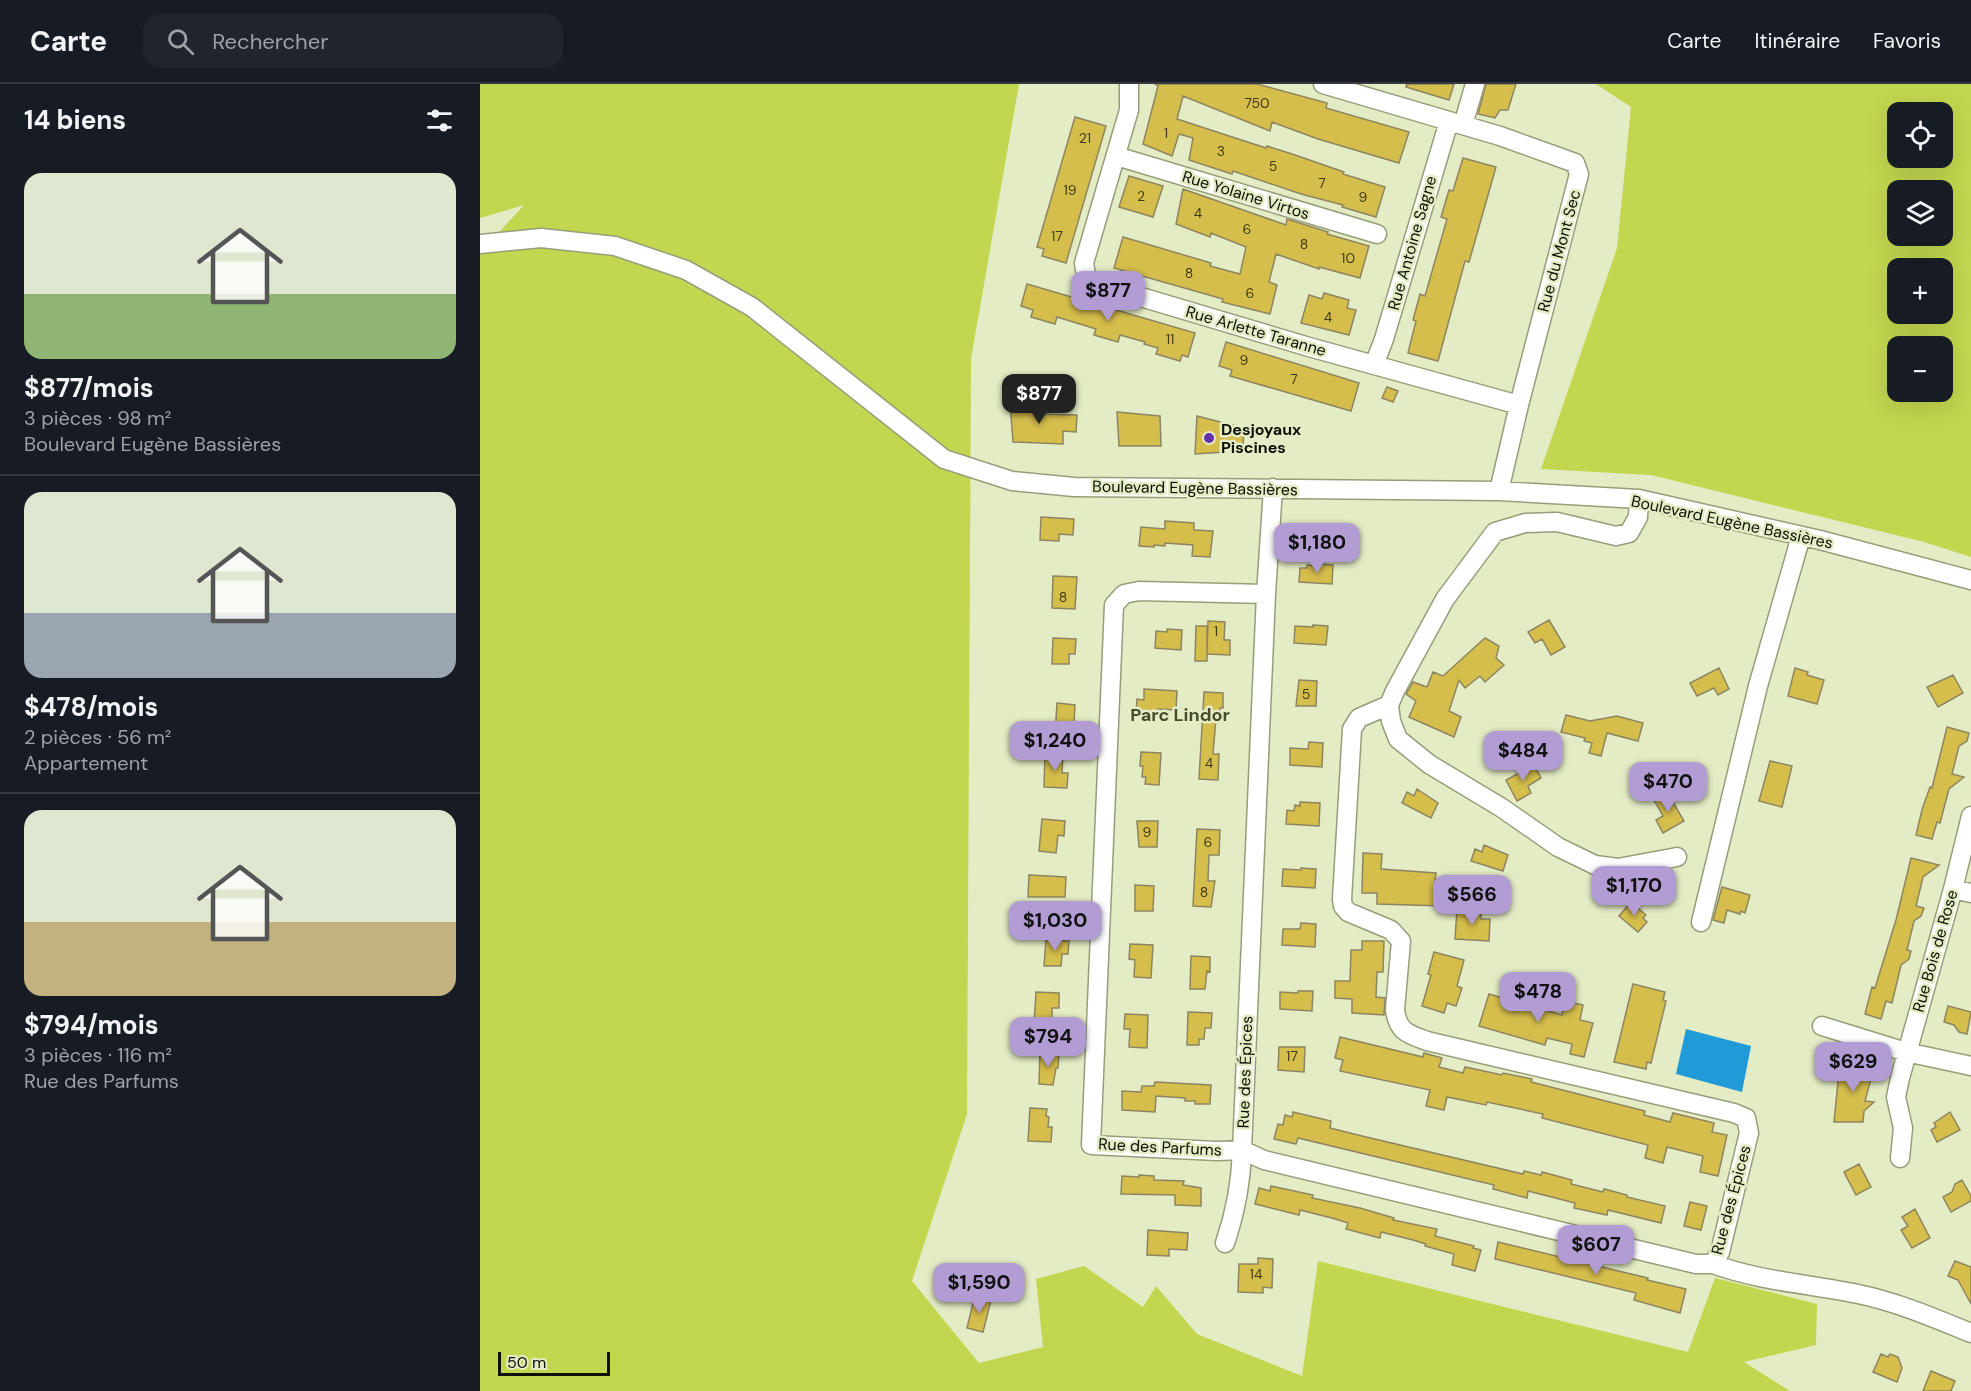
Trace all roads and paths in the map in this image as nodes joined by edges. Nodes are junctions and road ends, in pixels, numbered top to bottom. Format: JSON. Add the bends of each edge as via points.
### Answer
{"nodes":[{"id":1,"x":1130,"y":84,"type":"edge"},
{"id":2,"x":1475,"y":84,"type":"edge"},
{"id":3,"x":1334,"y":86,"type":"edge"},
{"id":4,"x":1456,"y":123,"type":"junction"},
{"id":5,"x":1116,"y":156,"type":"junction"},
{"id":6,"x":1377,"y":234,"type":"dead end"},
{"id":7,"x":480,"y":244,"type":"edge"},
{"id":8,"x":1374,"y":365,"type":"junction"},
{"id":9,"x":1519,"y":405,"type":"junction"},
{"id":10,"x":1273,"y":488,"type":"junction"},
{"id":11,"x":1499,"y":491,"type":"junction"},
{"id":12,"x":1639,"y":499,"type":"junction"},
{"id":13,"x":1801,"y":536,"type":"junction"},
{"id":14,"x":1971,"y":580,"type":"edge"},
{"id":15,"x":1266,"y":594,"type":"junction"},
{"id":16,"x":1389,"y":705,"type":"junction"},
{"id":17,"x":1971,"y":816,"type":"edge"},
{"id":18,"x":1677,"y":857,"type":"dead end"},
{"id":19,"x":1953,"y":889,"type":"junction"},
{"id":20,"x":1971,"y":893,"type":"edge"},
{"id":21,"x":1701,"y":922,"type":"dead end"},
{"id":22,"x":1822,"y":1026,"type":"dead end"},
{"id":23,"x":1906,"y":1052,"type":"junction"},
{"id":24,"x":1971,"y":1066,"type":"edge"},
{"id":25,"x":1242,"y":1150,"type":"junction"},
{"id":26,"x":1900,"y":1158,"type":"dead end"},
{"id":27,"x":1225,"y":1244,"type":"dead end"},
{"id":28,"x":1713,"y":1264,"type":"junction"},
{"id":29,"x":1971,"y":1333,"type":"edge"}],
"edges":[{"from":1,"to":5,"type":"street","name":"Rue Arlette Taranne","via":[[1129,110]]},
{"from":2,"to":4,"type":"street","name":"Rue Antoine Sagne"},
{"from":3,"to":4,"type":"street","name":"Rue du Mont Sec"},
{"from":4,"to":8,"type":"street","name":"Rue Antoine Sagne"},
{"from":4,"to":9,"type":"street","name":"Rue du Mont Sec","via":[[1575,163],[1579,174]]},
{"from":5,"to":6,"type":"street","name":"Rue Yolaine Virtos"},
{"from":5,"to":8,"type":"street","name":"Rue Arlette Taranne","via":[[1084,263],[1087,281]]},
{"from":7,"to":10,"type":"street","name":"Boulevard Eugène Bassières","via":[[541,238],[615,246],[686,270],[752,307],[944,459],[1012,481],[1074,487]]},
{"from":8,"to":9,"type":"street","name":"Rue Arlette Taranne"},
{"from":9,"to":11,"type":"street","name":"Rue du Mont Sec"},
{"from":10,"to":11,"type":"street","name":"Boulevard Eugène Bassières"},
{"from":10,"to":15,"type":"street","name":"Rue des Épices"},
{"from":11,"to":12,"type":"street","name":"Boulevard Eugène Bassières"},
{"from":12,"to":13,"type":"street","name":"Boulevard Eugène Bassières"},
{"from":12,"to":16,"type":"street","via":[[1638,517],[1629,533],[1616,536],[1557,522],[1525,523],[1495,532],[1445,599]]},
{"from":13,"to":14,"type":"street","name":"Boulevard Eugène Bassières"},
{"from":13,"to":21,"type":"street","via":[[1758,686]]},
{"from":15,"to":25,"type":"street","name":"Rue des Épices"},
{"from":15,"to":25,"type":"street","name":"Rue des Parfums","via":[[1139,591],[1124,594],[1114,605],[1113,616],[1091,1145]]},
{"from":16,"to":18,"type":"street","via":[[1398,739],[1429,764],[1558,847],[1595,864],[1618,868]]},
{"from":16,"to":28,"type":"street","name":"Rue des Épices","via":[[1359,718],[1352,729],[1342,899],[1348,912],[1391,930],[1401,941],[1395,1010],[1401,1029],[1427,1041],[1746,1118],[1749,1133],[1720,1252]]},
{"from":17,"to":19,"type":"street","name":"Rue Bois de Rose"},
{"from":19,"to":20,"type":"street"},
{"from":19,"to":23,"type":"street","name":"Rue Bois de Rose"},
{"from":22,"to":23,"type":"street"},
{"from":23,"to":24,"type":"street"},
{"from":23,"to":26,"type":"street","name":"Rue Bois de Rose","via":[[1896,1097],[1902,1128]]},
{"from":25,"to":27,"type":"street","via":[[1241,1173]]},
{"from":25,"to":28,"type":"street","name":"Rue des Épices","via":[[1264,1160],[1696,1264]]},
{"from":28,"to":29,"type":"street","via":[[1903,1306]]}]}
